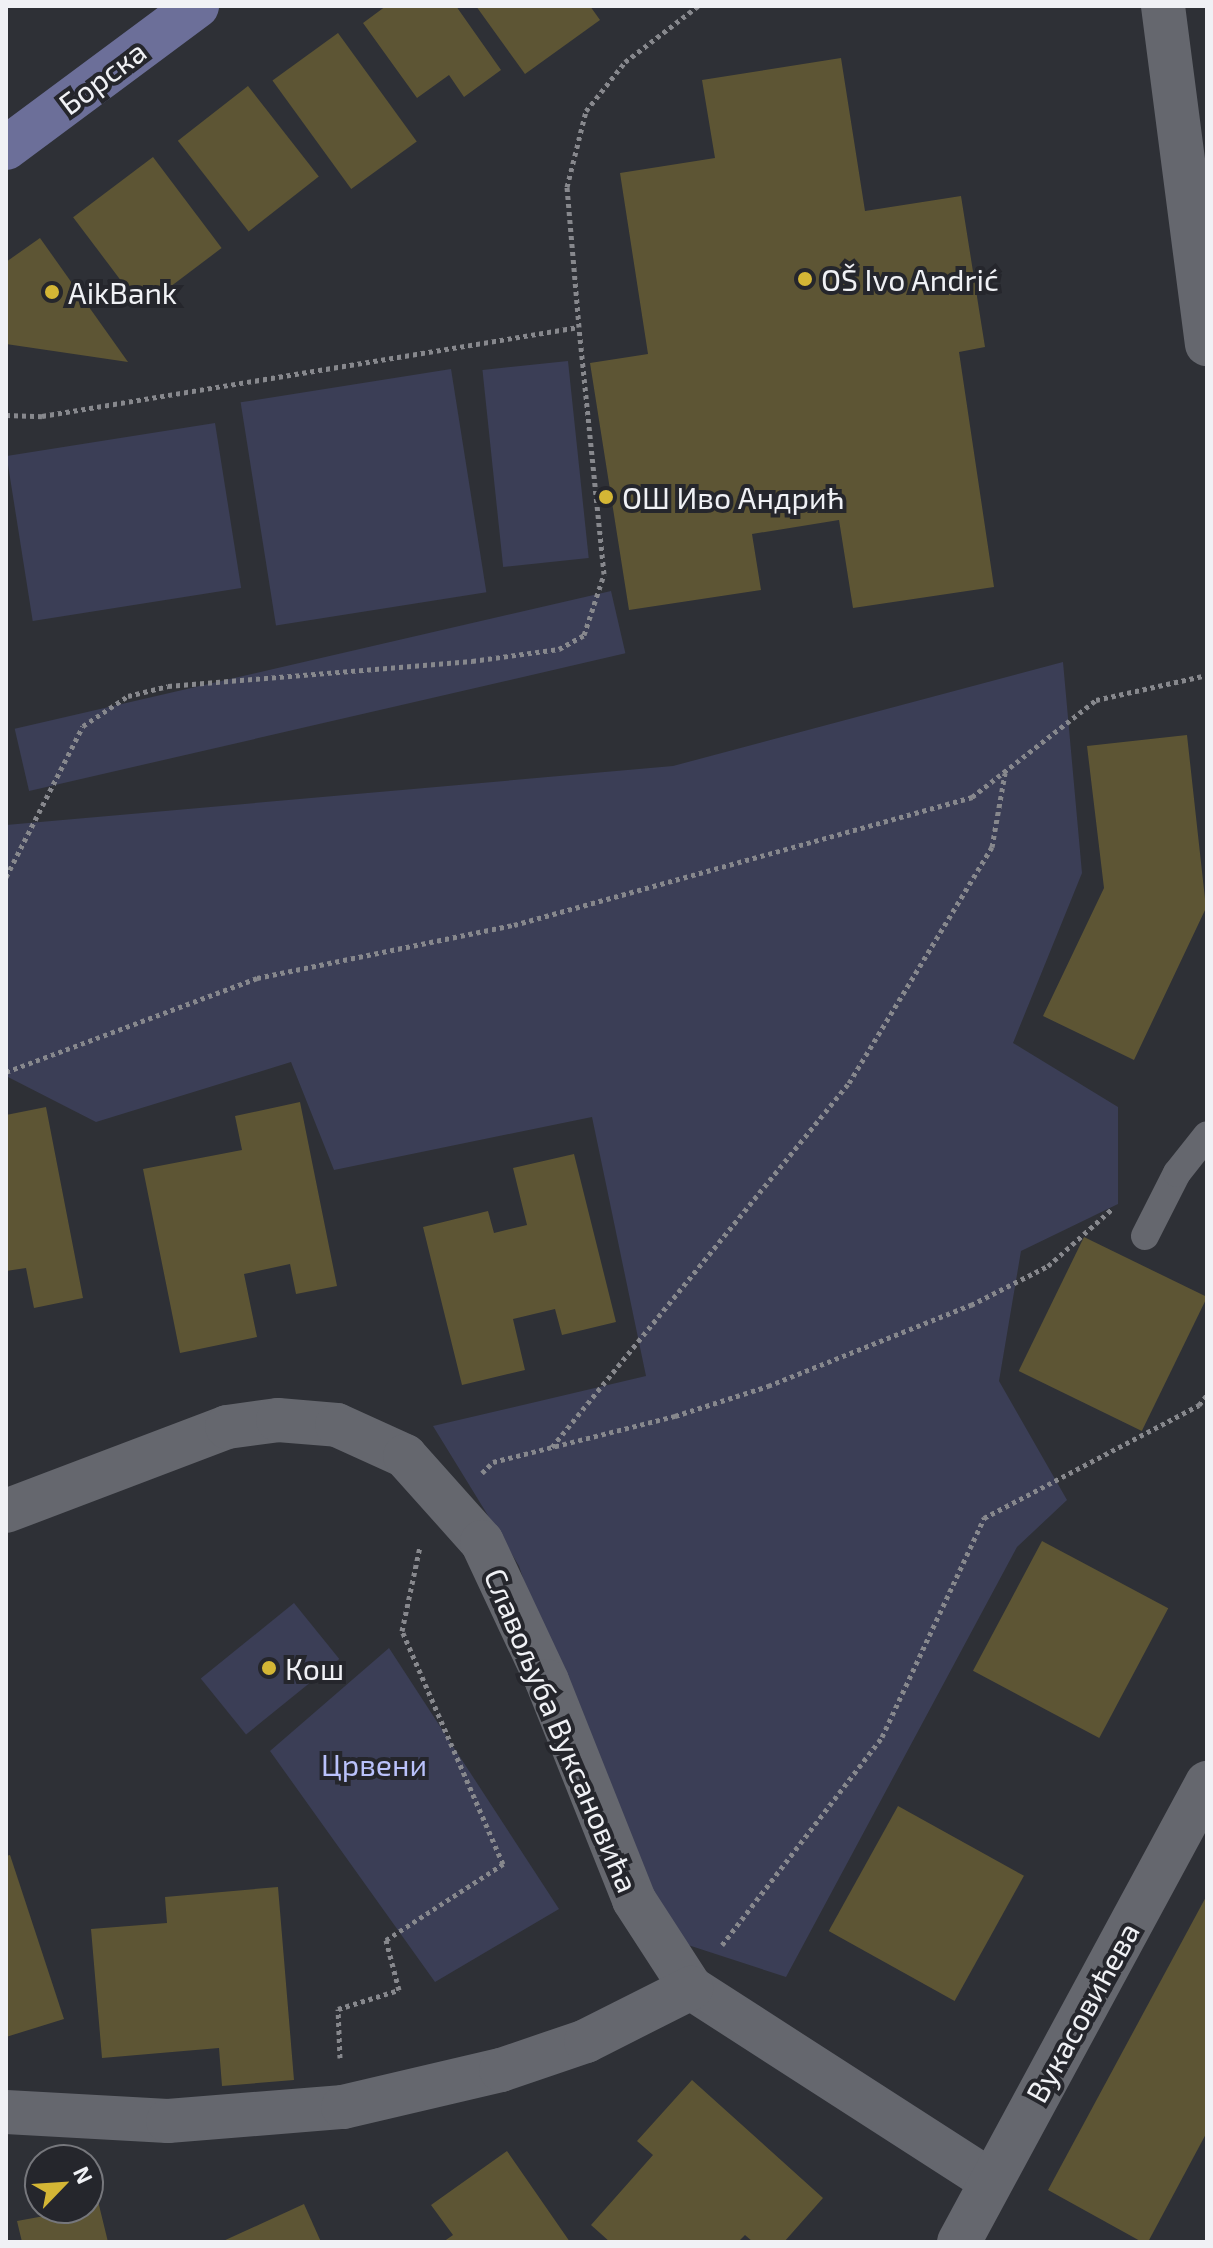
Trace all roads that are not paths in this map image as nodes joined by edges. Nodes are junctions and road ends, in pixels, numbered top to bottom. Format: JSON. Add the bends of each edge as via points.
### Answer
{"nodes":[{"id":1,"x":197,"y":6,"type":"edge"},
{"id":2,"x":1163,"y":6,"type":"edge"},
{"id":3,"x":6,"y":148,"type":"edge"},
{"id":4,"x":1207,"y":344,"type":"edge"},
{"id":5,"x":1207,"y":1135,"type":"edge"},
{"id":6,"x":1145,"y":1236,"type":"dead end"},
{"id":7,"x":6,"y":1511,"type":"edge"},
{"id":8,"x":1207,"y":1783,"type":"edge"},
{"id":9,"x":691,"y":1988,"type":"junction"},
{"id":10,"x":6,"y":2112,"type":"edge"},
{"id":11,"x":990,"y":2181,"type":"junction"},
{"id":12,"x":959,"y":2242,"type":"edge"}],
"edges":[{"from":1,"to":3,"type":"main road","name":"Борска"},
{"from":2,"to":4,"type":"street"},
{"from":5,"to":6,"type":"lane","via":[[1177,1173]]},
{"from":7,"to":9,"type":"street","name":"Славољуба Вуксановића","via":[[227,1427],[278,1420],[337,1425],[405,1456],[482,1542],[634,1900]]},
{"from":8,"to":11,"type":"street","name":"Вукасовићева"},
{"from":9,"to":10,"type":"street","via":[[586,2041],[501,2070],[343,2107],[168,2121]]},
{"from":9,"to":11,"type":"street","name":"Славољуба Вуксановића"},
{"from":11,"to":12,"type":"street","name":"Вукасовићева"}]}
